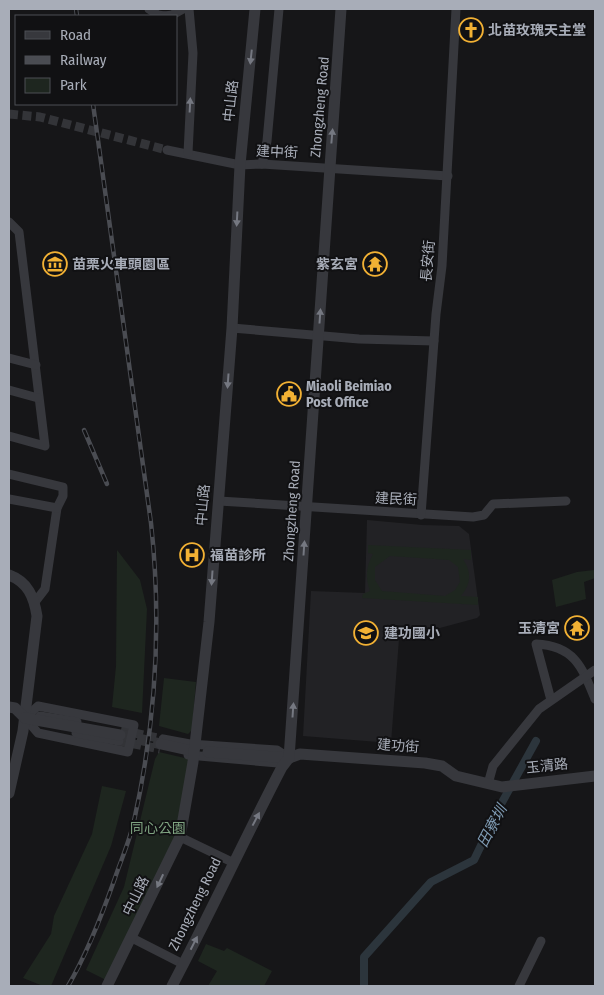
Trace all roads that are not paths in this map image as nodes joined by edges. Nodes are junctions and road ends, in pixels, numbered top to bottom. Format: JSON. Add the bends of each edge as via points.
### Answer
{"nodes":[{"id":1,"x":183,"y":9,"type":"edge"},
{"id":2,"x":189,"y":9,"type":"edge"},
{"id":3,"x":255,"y":9,"type":"edge"},
{"id":4,"x":279,"y":9,"type":"edge"},
{"id":5,"x":341,"y":9,"type":"edge"},
{"id":6,"x":456,"y":9,"type":"edge"},
{"id":7,"x":172,"y":15,"type":"edge"},
{"id":8,"x":167,"y":150,"type":"tunnel mouth"},
{"id":9,"x":188,"y":153,"type":"junction"},
{"id":10,"x":262,"y":164,"type":"junction"},
{"id":11,"x":240,"y":165,"type":"junction"},
{"id":12,"x":330,"y":170,"type":"junction"},
{"id":13,"x":448,"y":176,"type":"junction"},
{"id":14,"x":9,"y":222,"type":"edge"},
{"id":15,"x":232,"y":328,"type":"junction"},
{"id":16,"x":319,"y":336,"type":"junction"},
{"id":17,"x":434,"y":341,"type":"junction"},
{"id":18,"x":9,"y":358,"type":"edge"},
{"id":19,"x":36,"y":365,"type":"junction"},
{"id":20,"x":9,"y":390,"type":"edge"},
{"id":21,"x":38,"y":398,"type":"junction"},
{"id":22,"x":9,"y":436,"type":"edge"},
{"id":23,"x":9,"y":474,"type":"edge"},
{"id":24,"x":9,"y":499,"type":"edge"},
{"id":25,"x":219,"y":501,"type":"junction"},
{"id":26,"x":566,"y":501,"type":"dead end"},
{"id":27,"x":56,"y":508,"type":"junction"},
{"id":28,"x":306,"y":508,"type":"junction"},
{"id":29,"x":421,"y":514,"type":"junction"},
{"id":30,"x":9,"y":575,"type":"edge"},
{"id":31,"x":35,"y":602,"type":"junction"},
{"id":32,"x":595,"y":670,"type":"edge"},
{"id":33,"x":586,"y":677,"type":"junction"},
{"id":34,"x":595,"y":699,"type":"edge"},
{"id":35,"x":551,"y":700,"type":"junction"},
{"id":36,"x":9,"y":707,"type":"edge"},
{"id":37,"x":25,"y":718,"type":"junction"},
{"id":38,"x":120,"y":736,"type":"tunnel mouth"},
{"id":39,"x":161,"y":744,"type":"tunnel mouth"},
{"id":40,"x":192,"y":750,"type":"junction"},
{"id":41,"x":208,"y":752,"type":"dead end"},
{"id":42,"x":289,"y":758,"type":"junction"},
{"id":43,"x":595,"y":776,"type":"edge"},
{"id":44,"x":488,"y":784,"type":"junction"},
{"id":45,"x":502,"y":787,"type":"joint"},
{"id":46,"x":9,"y":794,"type":"edge"},
{"id":47,"x":180,"y":837,"type":"junction"},
{"id":48,"x":232,"y":862,"type":"junction"},
{"id":49,"x":132,"y":938,"type":"junction"},
{"id":50,"x":541,"y":941,"type":"dead end"},
{"id":51,"x":183,"y":964,"type":"junction"},
{"id":52,"x":107,"y":986,"type":"edge"},
{"id":53,"x":172,"y":986,"type":"edge"},
{"id":54,"x":519,"y":986,"type":"edge"}],
"edges":[{"from":1,"to":7,"type":"street"},
{"from":9,"to":2,"type":"street","one_way":true,"via":[[193,53]]},
{"from":3,"to":11,"type":"street","name":"中山路","one_way":true},
{"from":4,"to":10,"type":"street"},
{"from":12,"to":5,"type":"street","name":"Zhongzheng Road","one_way":true},
{"from":6,"to":13,"type":"street","name":"長安街"},
{"from":8,"to":9,"type":"street","name":"建中街"},
{"from":9,"to":11,"type":"street","name":"建中街"},
{"from":10,"to":11,"type":"street","name":"建中街"},
{"from":10,"to":12,"type":"street","name":"建中街"},
{"from":11,"to":15,"type":"street","name":"中山路","one_way":true},
{"from":12,"to":13,"type":"street","name":"建中街"},
{"from":16,"to":12,"type":"street","name":"Zhongzheng Road","one_way":true},
{"from":13,"to":17,"type":"street","name":"長安街"},
{"from":14,"to":19,"type":"street","via":[[19,232]]},
{"from":15,"to":16,"type":"street"},
{"from":15,"to":25,"type":"street","name":"中山路","one_way":true},
{"from":16,"to":17,"type":"street"},
{"from":16,"to":28,"type":"street","name":"Zhongzheng Road"},
{"from":17,"to":29,"type":"street","name":"長安街"},
{"from":18,"to":19,"type":"street"},
{"from":19,"to":21,"type":"street"},
{"from":20,"to":21,"type":"street"},
{"from":21,"to":22,"type":"street","via":[[45,446]]},
{"from":23,"to":27,"type":"street","via":[[63,487],[63,496]]},
{"from":24,"to":27,"type":"street"},
{"from":25,"to":28,"type":"street","name":"建民街"},
{"from":25,"to":40,"type":"street","name":"中山路","one_way":true,"via":[[209,622]]},
{"from":26,"to":29,"type":"street","name":"建民街","via":[[493,504],[484,515],[473,517]]},
{"from":27,"to":31,"type":"street","via":[[44,589]]},
{"from":28,"to":29,"type":"street","name":"建民街"},
{"from":42,"to":28,"type":"street","name":"Zhongzheng Road","one_way":true},
{"from":30,"to":31,"type":"street","via":[[28,588]]},
{"from":31,"to":37,"type":"street","via":[[38,616]]},
{"from":32,"to":33,"type":"street"},
{"from":33,"to":34,"type":"street"},
{"from":33,"to":35,"type":"street"},
{"from":33,"to":35,"type":"street","via":[[575,659],[565,651],[556,646],[536,644]]},
{"from":35,"to":44,"type":"street","via":[[539,709],[493,766]]},
{"from":36,"to":37,"type":"street","via":[[15,708]]},
{"from":37,"to":37,"type":"street","via":[[38,733],[128,752],[134,725],[38,706]]},
{"from":37,"to":38,"type":"street"},
{"from":37,"to":46,"type":"street"},
{"from":39,"to":40,"type":"street"},
{"from":40,"to":42,"type":"street","via":[[277,750]]},
{"from":40,"to":47,"type":"street","name":"中山路"},
{"from":41,"to":42,"type":"street","name":"建功街"},
{"from":42,"to":44,"type":"street","name":"建功街","via":[[300,754],[425,763],[442,766],[456,776]]},
{"from":48,"to":42,"type":"street","name":"Zhongzheng Road","one_way":true},
{"from":43,"to":45,"type":"street","name":"玉清路"},
{"from":44,"to":45,"type":"street","name":"建功街"},
{"from":47,"to":48,"type":"street"},
{"from":47,"to":49,"type":"street","name":"中山路","one_way":true},
{"from":51,"to":48,"type":"street","name":"Zhongzheng Road","one_way":true},
{"from":49,"to":51,"type":"street"},
{"from":49,"to":52,"type":"street","name":"中山路"},
{"from":50,"to":54,"type":"street"},
{"from":51,"to":53,"type":"street","name":"Zhongzheng Road"}]}
